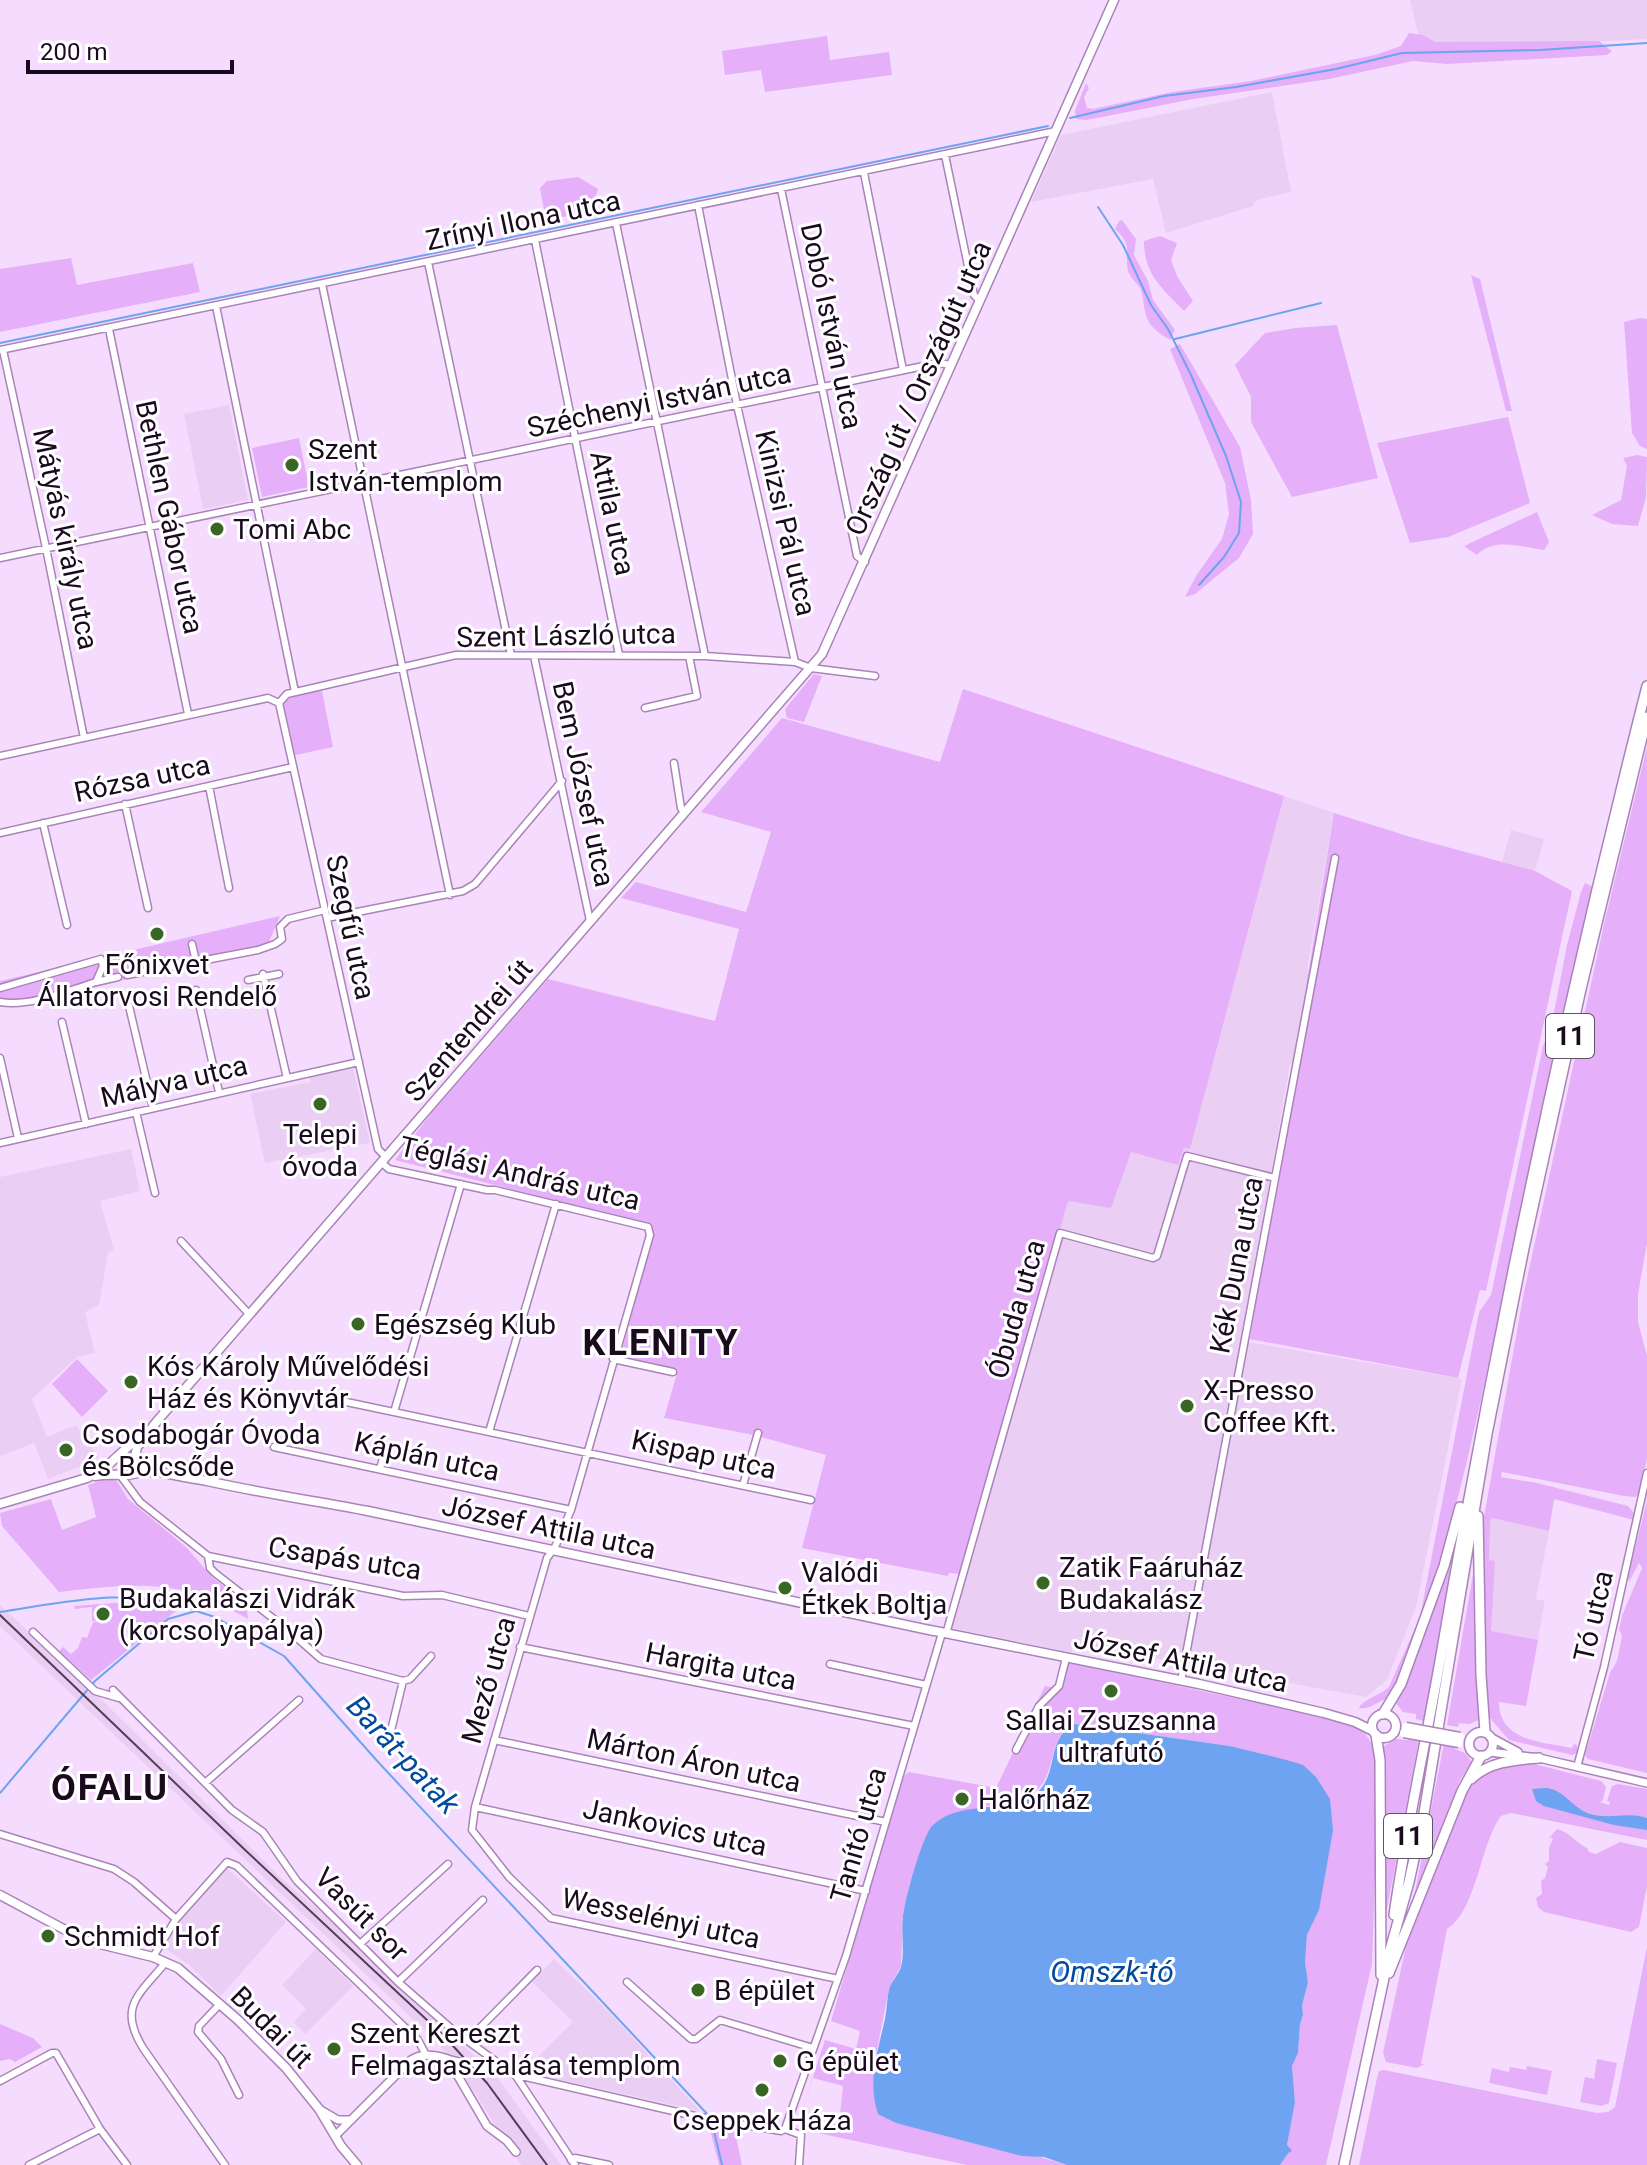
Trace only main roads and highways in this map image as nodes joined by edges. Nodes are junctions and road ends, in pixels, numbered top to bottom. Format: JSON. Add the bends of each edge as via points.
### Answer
{"nodes":[{"id":1,"x":1114,"y":0,"type":"edge"},
{"id":2,"x":811,"y":668,"type":"joint"},
{"id":3,"x":1647,"y":686,"type":"edge"},
{"id":4,"x":1647,"y":717,"type":"edge"},
{"id":5,"x":158,"y":1420,"type":"junction"},
{"id":6,"x":122,"y":1452,"type":"junction"},
{"id":7,"x":135,"y":1458,"type":"junction"},
{"id":8,"x":112,"y":1459,"type":"junction"},
{"id":9,"x":124,"y":1473,"type":"junction"},
{"id":10,"x":172,"y":1474,"type":"junction"},
{"id":11,"x":87,"y":1478,"type":"junction"},
{"id":12,"x":1473,"y":1492,"type":"junction"},
{"id":13,"x":0,"y":1504,"type":"edge"},
{"id":14,"x":1324,"y":1713,"type":"junction"},
{"id":15,"x":1380,"y":1715,"type":"junction"},
{"id":16,"x":1395,"y":1722,"type":"junction"},
{"id":17,"x":1405,"y":1730,"type":"junction"},
{"id":18,"x":1374,"y":1733,"type":"junction"},
{"id":19,"x":1393,"y":1734,"type":"junction"},
{"id":20,"x":1489,"y":1735,"type":"junction"},
{"id":21,"x":1472,"y":1736,"type":"junction"},
{"id":22,"x":1459,"y":1740,"type":"junction"},
{"id":23,"x":1469,"y":1747,"type":"junction"},
{"id":24,"x":1485,"y":1754,"type":"junction"},
{"id":25,"x":1539,"y":1758,"type":"road end"},
{"id":26,"x":1462,"y":1791,"type":"junction"},
{"id":27,"x":0,"y":1895,"type":"edge"},
{"id":28,"x":1382,"y":1987,"type":"junction"},
{"id":29,"x":1344,"y":2164,"type":"edge"},
{"id":30,"x":357,"y":2165,"type":"edge"}],
"edges":[{"from":1,"to":2,"type":"main road","name":"Ország út / Országút utca","via":[[865,562]]},
{"from":2,"to":5,"type":"main road","name":"Szentendrei út"},
{"from":3,"to":12,"type":"main road","number":"11","via":[[1546,1108]]},
{"from":4,"to":12,"type":"main road","number":"11","via":[[1558,1088]]},
{"from":5,"to":6,"type":"main road"},
{"from":5,"to":7,"type":"main road"},
{"from":6,"to":7,"type":"main road"},
{"from":6,"to":8,"type":"main road"},
{"from":7,"to":9,"type":"main road"},
{"from":7,"to":10,"type":"main road"},
{"from":8,"to":9,"type":"main road","via":[[112,1468]]},
{"from":8,"to":11,"type":"main road"},
{"from":9,"to":10,"type":"main road"},
{"from":9,"to":11,"type":"main road"},
{"from":10,"to":14,"type":"main road","name":"József Attila utca"},
{"from":11,"to":13,"type":"main road"},
{"from":12,"to":15,"type":"main road","via":[[1460,1506],[1401,1684]]},
{"from":12,"to":20,"type":"main road","via":[[1481,1675]]},
{"from":12,"to":28,"type":"main road","number":"11"},
{"from":14,"to":15,"type":"main road","name":"József Attila utca"},
{"from":14,"to":18,"type":"main road","name":"József Attila utca"},
{"from":15,"to":16,"type":"main road"},
{"from":15,"to":18,"type":"main road","via":[[1372,1723]]},
{"from":16,"to":17,"type":"main road"},
{"from":16,"to":19,"type":"main road"},
{"from":17,"to":19,"type":"main road"},
{"from":17,"to":22,"type":"main road","bridge":true},
{"from":18,"to":19,"type":"main road","via":[[1383,1738]]},
{"from":18,"to":28,"type":"main road","via":[[1380,1760]]},
{"from":20,"to":21,"type":"main road"},
{"from":20,"to":24,"type":"main road","via":[[1493,1746]]},
{"from":21,"to":22,"type":"main road"},
{"from":21,"to":23,"type":"main road"},
{"from":22,"to":23,"type":"main road"},
{"from":23,"to":24,"type":"main road"},
{"from":24,"to":26,"type":"main road"},
{"from":25,"to":26,"type":"main road","via":[[1500,1762],[1480,1771]]},
{"from":26,"to":28,"type":"main road"},
{"from":27,"to":30,"type":"main road","name":"Budai út","via":[[84,1940],[178,1968],[286,2068]]},
{"from":28,"to":29,"type":"main road","number":"11"}]}
